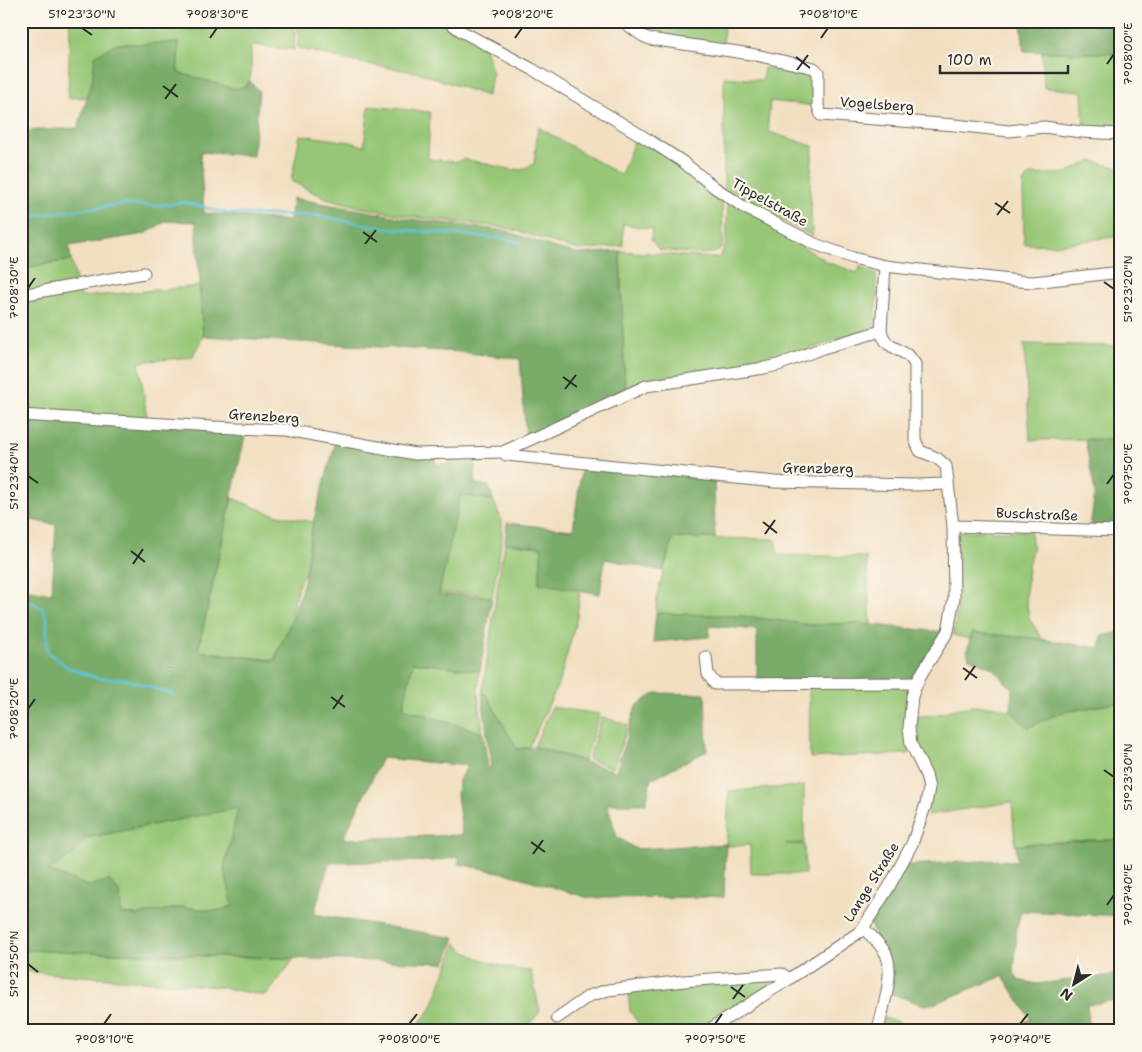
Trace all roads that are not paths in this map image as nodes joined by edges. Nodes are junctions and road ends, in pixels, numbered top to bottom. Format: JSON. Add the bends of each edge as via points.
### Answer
{"nodes":[{"id":1,"x":448,"y":21,"type":"edge"},
{"id":2,"x":620,"y":21,"type":"edge"},
{"id":3,"x":1121,"y":134,"type":"edge"},
{"id":4,"x":885,"y":266,"type":"junction"},
{"id":5,"x":1121,"y":272,"type":"edge"},
{"id":6,"x":144,"y":273,"type":"dead end"},
{"id":7,"x":21,"y":295,"type":"edge"},
{"id":8,"x":882,"y":332,"type":"junction"},
{"id":9,"x":21,"y":415,"type":"edge"},
{"id":10,"x":503,"y":452,"type":"junction"},
{"id":11,"x":948,"y":484,"type":"junction"},
{"id":12,"x":953,"y":526,"type":"junction"},
{"id":13,"x":1121,"y":531,"type":"edge"},
{"id":14,"x":706,"y":657,"type":"dead end"},
{"id":15,"x":916,"y":683,"type":"junction"},
{"id":16,"x":863,"y":928,"type":"junction"},
{"id":17,"x":790,"y":980,"type":"junction"},
{"id":18,"x":557,"y":1018,"type":"dead end"},
{"id":19,"x":707,"y":1031,"type":"edge"},
{"id":20,"x":878,"y":1031,"type":"edge"}],
"edges":[{"from":1,"to":4,"type":"street","name":"Tippelstraße","via":[[652,142],[742,206],[827,249]]},
{"from":2,"to":3,"type":"street","name":"Vogelsberg","via":[[650,39],[751,54],[814,68],[818,72],[821,115],[1009,132],[1044,127]]},
{"from":4,"to":5,"type":"street","name":"Tippelstraße","via":[[1033,282]]},
{"from":4,"to":8,"type":"street"},
{"from":6,"to":7,"type":"street"},
{"from":8,"to":10,"type":"street","name":"Grenzberg","via":[[823,348],[778,365],[646,386]]},
{"from":8,"to":11,"type":"street","via":[[888,344],[909,356],[915,364],[916,444],[923,453],[945,464]]},
{"from":9,"to":10,"type":"street","name":"Grenzberg","via":[[287,430],[415,454]]},
{"from":10,"to":11,"type":"street","name":"Grenzberg","via":[[506,455],[775,482]]},
{"from":11,"to":12,"type":"street","name":"Lange Straße"},
{"from":12,"to":13,"type":"street","name":"Buschstraße"},
{"from":12,"to":15,"type":"street","name":"Lange Straße","via":[[954,598],[950,622],[944,640]]},
{"from":14,"to":15,"type":"street","via":[[708,674],[715,684]]},
{"from":15,"to":16,"type":"street","name":"Lange Straße","via":[[910,708],[909,736],[926,775],[928,796],[904,861]]},
{"from":16,"to":17,"type":"street","name":"Lange Straße"},
{"from":16,"to":20,"type":"street","via":[[881,946],[888,964],[887,989]]},
{"from":17,"to":18,"type":"street","via":[[782,974],[608,990],[589,996]]},
{"from":17,"to":19,"type":"street","name":"Lange Straße"}]}
